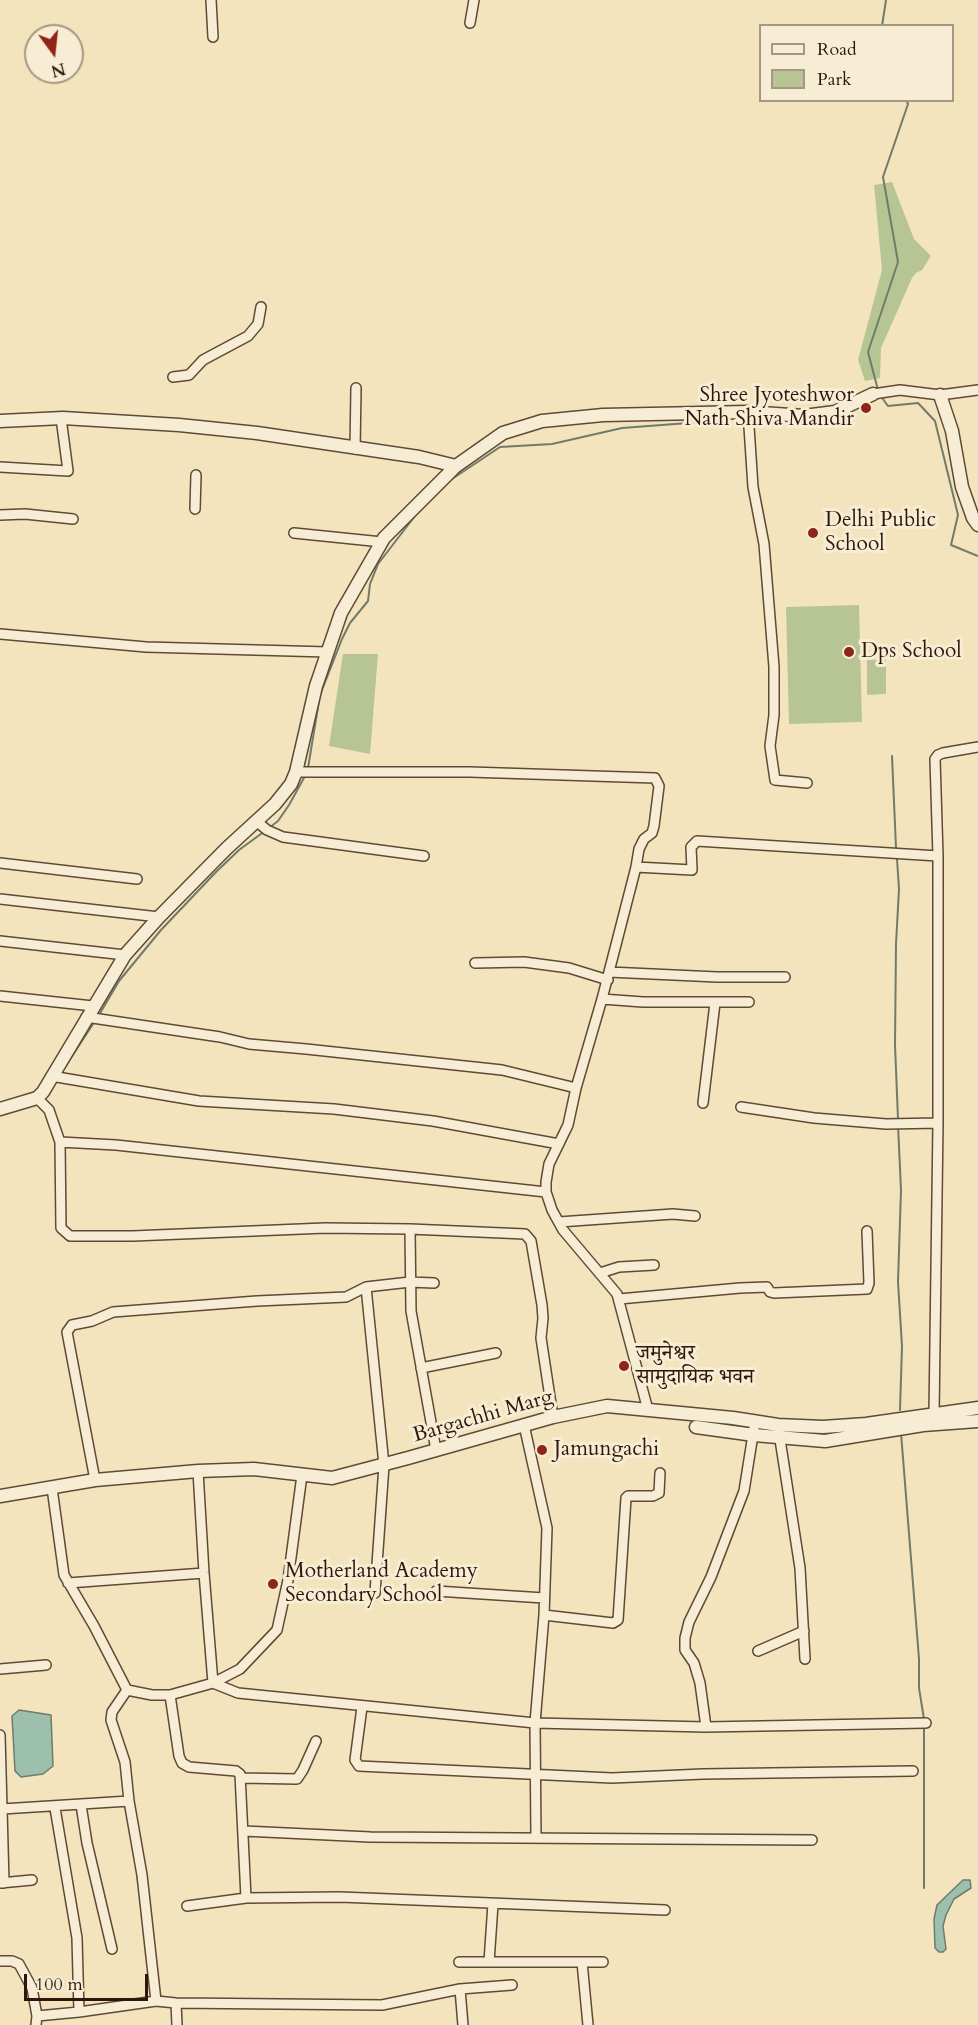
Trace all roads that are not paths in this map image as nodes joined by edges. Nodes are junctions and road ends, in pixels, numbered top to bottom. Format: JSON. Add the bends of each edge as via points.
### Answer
{"nodes":[{"id":1,"x":211,"y":0,"type":"edge"},
{"id":2,"x":474,"y":0,"type":"edge"},
{"id":3,"x":470,"y":23,"type":"dead end"},
{"id":4,"x":213,"y":37,"type":"dead end"},
{"id":5,"x":261,"y":307,"type":"dead end"},
{"id":6,"x":173,"y":376,"type":"dead end"},
{"id":7,"x":356,"y":388,"type":"dead end"},
{"id":8,"x":978,"y":390,"type":"edge"},
{"id":9,"x":878,"y":393,"type":"joint"},
{"id":10,"x":940,"y":395,"type":"junction"},
{"id":11,"x":748,"y":412,"type":"junction"},
{"id":12,"x":61,"y":418,"type":"junction"},
{"id":13,"x":0,"y":421,"type":"edge"},
{"id":14,"x":355,"y":448,"type":"junction"},
{"id":15,"x":456,"y":466,"type":"junction"},
{"id":16,"x":0,"y":467,"type":"edge"},
{"id":17,"x":196,"y":475,"type":"dead end"},
{"id":18,"x":195,"y":509,"type":"dead end"},
{"id":19,"x":0,"y":515,"type":"edge"},
{"id":20,"x":73,"y":519,"type":"dead end"},
{"id":21,"x":978,"y":525,"type":"edge"},
{"id":22,"x":294,"y":533,"type":"dead end"},
{"id":23,"x":382,"y":542,"type":"junction"},
{"id":24,"x":0,"y":634,"type":"edge"},
{"id":25,"x":328,"y":652,"type":"junction"},
{"id":26,"x":978,"y":747,"type":"edge"},
{"id":27,"x":296,"y":772,"type":"junction"},
{"id":28,"x":807,"y":783,"type":"dead end"},
{"id":29,"x":256,"y":821,"type":"junction"},
{"id":30,"x":424,"y":856,"type":"dead end"},
{"id":31,"x":938,"y":856,"type":"junction"},
{"id":32,"x":0,"y":864,"type":"edge"},
{"id":33,"x":636,"y":867,"type":"junction"},
{"id":34,"x":137,"y":879,"type":"dead end"},
{"id":35,"x":0,"y":899,"type":"edge"},
{"id":36,"x":159,"y":917,"type":"junction"},
{"id":37,"x":0,"y":941,"type":"edge"},
{"id":38,"x":125,"y":955,"type":"junction"},
{"id":39,"x":475,"y":963,"type":"dead end"},
{"id":40,"x":608,"y":976,"type":"junction"},
{"id":41,"x":785,"y":977,"type":"dead end"},
{"id":42,"x":0,"y":996,"type":"edge"},
{"id":43,"x":602,"y":999,"type":"junction"},
{"id":44,"x":749,"y":1002,"type":"dead end"},
{"id":45,"x":715,"y":1003,"type":"junction"},
{"id":46,"x":93,"y":1006,"type":"junction"},
{"id":47,"x":86,"y":1017,"type":"junction"},
{"id":48,"x":51,"y":1076,"type":"junction"},
{"id":49,"x":576,"y":1088,"type":"junction"},
{"id":50,"x":37,"y":1098,"type":"junction"},
{"id":51,"x":704,"y":1103,"type":"dead end"},
{"id":52,"x":741,"y":1107,"type":"dead end"},
{"id":53,"x":0,"y":1109,"type":"edge"},
{"id":54,"x":938,"y":1123,"type":"junction"},
{"id":55,"x":60,"y":1142,"type":"junction"},
{"id":56,"x":559,"y":1144,"type":"junction"},
{"id":57,"x":546,"y":1192,"type":"junction"},
{"id":58,"x":695,"y":1216,"type":"dead end"},
{"id":59,"x":559,"y":1222,"type":"junction"},
{"id":60,"x":410,"y":1229,"type":"junction"},
{"id":61,"x":867,"y":1231,"type":"dead end"},
{"id":62,"x":654,"y":1265,"type":"dead end"},
{"id":63,"x":600,"y":1273,"type":"junction"},
{"id":64,"x":410,"y":1282,"type":"junction"},
{"id":65,"x":435,"y":1283,"type":"dead end"},
{"id":66,"x":366,"y":1287,"type":"junction"},
{"id":67,"x":619,"y":1299,"type":"junction"},
{"id":68,"x":496,"y":1353,"type":"dead end"},
{"id":69,"x":421,"y":1368,"type":"junction"},
{"id":70,"x":978,"y":1408,"type":"edge"},
{"id":71,"x":648,"y":1410,"type":"junction"},
{"id":72,"x":934,"y":1414,"type":"junction"},
{"id":73,"x":553,"y":1417,"type":"junction"},
{"id":74,"x":978,"y":1421,"type":"edge"},
{"id":75,"x":524,"y":1425,"type":"junction"},
{"id":76,"x":696,"y":1426,"type":"dead end"},
{"id":77,"x":754,"y":1428,"type":"junction"},
{"id":78,"x":779,"y":1431,"type":"junction"},
{"id":79,"x":436,"y":1450,"type":"junction"},
{"id":80,"x":384,"y":1465,"type":"junction"},
{"id":81,"x":198,"y":1471,"type":"junction"},
{"id":82,"x":660,"y":1473,"type":"dead end"},
{"id":83,"x":302,"y":1475,"type":"junction"},
{"id":84,"x":95,"y":1480,"type":"junction"},
{"id":85,"x":52,"y":1488,"type":"junction"},
{"id":86,"x":0,"y":1496,"type":"edge"},
{"id":87,"x":204,"y":1573,"type":"junction"},
{"id":88,"x":68,"y":1583,"type":"junction"},
{"id":89,"x":436,"y":1591,"type":"dead end"},
{"id":90,"x":375,"y":1593,"type":"dead end"},
{"id":91,"x":544,"y":1598,"type":"junction"},
{"id":92,"x":544,"y":1615,"type":"junction"},
{"id":93,"x":804,"y":1631,"type":"junction"},
{"id":94,"x":758,"y":1651,"type":"dead end"},
{"id":95,"x":805,"y":1659,"type":"dead end"},
{"id":96,"x":46,"y":1665,"type":"dead end"},
{"id":97,"x":0,"y":1669,"type":"edge"},
{"id":98,"x":213,"y":1683,"type":"junction"},
{"id":99,"x":127,"y":1690,"type":"junction"},
{"id":100,"x":170,"y":1695,"type":"junction"},
{"id":101,"x":362,"y":1707,"type":"junction"},
{"id":102,"x":535,"y":1723,"type":"junction"},
{"id":103,"x":926,"y":1723,"type":"dead end"},
{"id":104,"x":706,"y":1727,"type":"junction"},
{"id":105,"x":0,"y":1735,"type":"edge"},
{"id":106,"x":316,"y":1741,"type":"dead end"},
{"id":107,"x":913,"y":1771,"type":"dead end"},
{"id":108,"x":534,"y":1775,"type":"junction"},
{"id":109,"x":241,"y":1778,"type":"junction"},
{"id":110,"x":129,"y":1802,"type":"junction"},
{"id":111,"x":2,"y":1803,"type":"edge"},
{"id":112,"x":81,"y":1806,"type":"junction"},
{"id":113,"x":55,"y":1808,"type":"junction"},
{"id":114,"x":244,"y":1831,"type":"junction"},
{"id":115,"x":536,"y":1837,"type":"junction"},
{"id":116,"x":812,"y":1840,"type":"dead end"},
{"id":117,"x":32,"y":1880,"type":"dead end"},
{"id":118,"x":2,"y":1883,"type":"edge"},
{"id":119,"x":246,"y":1899,"type":"junction"},
{"id":120,"x":493,"y":1904,"type":"junction"},
{"id":121,"x":187,"y":1906,"type":"dead end"},
{"id":122,"x":665,"y":1910,"type":"dead end"},
{"id":123,"x":112,"y":1949,"type":"dead end"},
{"id":124,"x":0,"y":1961,"type":"edge"},
{"id":125,"x":459,"y":1962,"type":"dead end"},
{"id":126,"x":489,"y":1962,"type":"junction"},
{"id":127,"x":582,"y":1962,"type":"junction"},
{"id":128,"x":603,"y":1962,"type":"dead end"},
{"id":129,"x":512,"y":1985,"type":"dead end"},
{"id":130,"x":460,"y":1989,"type":"junction"},
{"id":131,"x":156,"y":2001,"type":"junction"},
{"id":132,"x":176,"y":2003,"type":"junction"},
{"id":133,"x":79,"y":2012,"type":"junction"},
{"id":134,"x":36,"y":2020,"type":"edge"},
{"id":135,"x":177,"y":2025,"type":"edge"},
{"id":136,"x":463,"y":2025,"type":"edge"},
{"id":137,"x":588,"y":2025,"type":"edge"}],
"edges":[{"from":1,"to":4,"type":"street"},
{"from":2,"to":3,"type":"street"},
{"from":5,"to":6,"type":"street","via":[[258,324],[248,336],[203,360],[189,375]]},
{"from":7,"to":14,"type":"street"},
{"from":8,"to":10,"type":"street"},
{"from":9,"to":10,"type":"street","via":[[915,390]]},
{"from":9,"to":11,"type":"street","via":[[835,412],[804,416]]},
{"from":10,"to":21,"type":"street","via":[[952,431],[962,487]]},
{"from":11,"to":15,"type":"street","via":[[542,420],[502,433]]},
{"from":11,"to":28,"type":"street","via":[[774,667],[770,746],[775,780]]},
{"from":12,"to":13,"type":"street"},
{"from":12,"to":14,"type":"street","via":[[179,424]]},
{"from":12,"to":16,"type":"street","via":[[68,471]]},
{"from":14,"to":15,"type":"street"},
{"from":15,"to":23,"type":"street"},
{"from":17,"to":18,"type":"street"},
{"from":19,"to":20,"type":"street"},
{"from":22,"to":23,"type":"street"},
{"from":23,"to":25,"type":"street","via":[[341,613]]},
{"from":24,"to":25,"type":"street","via":[[146,647]]},
{"from":25,"to":27,"type":"street"},
{"from":26,"to":31,"type":"street","via":[[943,753],[935,759]]},
{"from":27,"to":29,"type":"street","via":[[275,804]]},
{"from":27,"to":33,"type":"street","via":[[655,778],[659,786],[654,826],[639,849]]},
{"from":29,"to":30,"type":"street","via":[[283,837]]},
{"from":29,"to":36,"type":"street"},
{"from":31,"to":33,"type":"street","via":[[697,841],[691,847],[692,870]]},
{"from":31,"to":54,"type":"street"},
{"from":32,"to":34,"type":"street"},
{"from":33,"to":40,"type":"street"},
{"from":35,"to":36,"type":"street"},
{"from":36,"to":38,"type":"street"},
{"from":37,"to":38,"type":"street"},
{"from":38,"to":46,"type":"street"},
{"from":39,"to":40,"type":"street","via":[[524,962]]},
{"from":40,"to":41,"type":"street"},
{"from":40,"to":43,"type":"street"},
{"from":42,"to":46,"type":"street"},
{"from":43,"to":45,"type":"street"},
{"from":43,"to":49,"type":"street"},
{"from":44,"to":45,"type":"street"},
{"from":45,"to":51,"type":"street"},
{"from":46,"to":47,"type":"street"},
{"from":47,"to":48,"type":"street"},
{"from":47,"to":49,"type":"street","via":[[249,1044],[502,1070]]},
{"from":48,"to":50,"type":"street"},
{"from":48,"to":56,"type":"street","via":[[199,1101],[334,1109],[433,1121]]},
{"from":49,"to":56,"type":"street","via":[[568,1125]]},
{"from":50,"to":53,"type":"street"},
{"from":50,"to":55,"type":"street","via":[[49,1110]]},
{"from":52,"to":54,"type":"street","via":[[886,1124]]},
{"from":54,"to":72,"type":"street"},
{"from":55,"to":57,"type":"street"},
{"from":55,"to":60,"type":"street","via":[[61,1228],[70,1236]]},
{"from":56,"to":57,"type":"street","via":[[547,1172]]},
{"from":57,"to":59,"type":"street"},
{"from":58,"to":59,"type":"street"},
{"from":59,"to":63,"type":"street"},
{"from":60,"to":64,"type":"street"},
{"from":60,"to":73,"type":"street","via":[[525,1234],[531,1241]]},
{"from":61,"to":67,"type":"street","via":[[867,1289],[774,1293],[767,1287],[740,1288]]},
{"from":62,"to":63,"type":"street","via":[[619,1267]]},
{"from":63,"to":67,"type":"street"},
{"from":64,"to":65,"type":"street"},
{"from":64,"to":66,"type":"street"},
{"from":64,"to":69,"type":"street"},
{"from":66,"to":80,"type":"street"},
{"from":66,"to":84,"type":"street","via":[[346,1297],[113,1312],[70,1327],[67,1332]]},
{"from":67,"to":71,"type":"street"},
{"from":68,"to":69,"type":"street"},
{"from":69,"to":79,"type":"street"},
{"from":70,"to":72,"type":"street","name":"Bargachhi Marg"},
{"from":71,"to":73,"type":"street","name":"Bargachhi Marg","via":[[607,1406]]},
{"from":71,"to":77,"type":"street","name":"Bargachhi Marg","via":[[733,1418]]},
{"from":72,"to":78,"type":"street","name":"Bargachhi Marg"},
{"from":73,"to":75,"type":"street","name":"Bargachhi Marg"},
{"from":74,"to":78,"type":"street","via":[[923,1425],[825,1441]]},
{"from":75,"to":79,"type":"street","name":"Bargachhi Marg"},
{"from":75,"to":91,"type":"street","via":[[547,1528]]},
{"from":76,"to":77,"type":"street"},
{"from":77,"to":78,"type":"street","name":"Bargachhi Marg"},
{"from":77,"to":104,"type":"street","via":[[744,1491],[685,1638],[685,1650],[700,1683]]},
{"from":78,"to":93,"type":"street","via":[[800,1568]]},
{"from":79,"to":80,"type":"street","name":"Bargachhi Marg"},
{"from":80,"to":83,"type":"street","name":"Bargachhi Marg","via":[[332,1478]]},
{"from":80,"to":90,"type":"street"},
{"from":81,"to":83,"type":"street","name":"Bargachhi Marg","via":[[254,1469]]},
{"from":81,"to":84,"type":"street","name":"Bargachhi Marg"},
{"from":81,"to":87,"type":"street"},
{"from":82,"to":92,"type":"street","via":[[659,1493],[626,1498],[618,1620],[613,1623]]},
{"from":83,"to":98,"type":"street","via":[[277,1630],[240,1669]]},
{"from":84,"to":85,"type":"street","name":"Bargachhi Marg"},
{"from":85,"to":86,"type":"street","name":"Bargachhi Marg"},
{"from":85,"to":88,"type":"street"},
{"from":87,"to":88,"type":"street"},
{"from":87,"to":98,"type":"street"},
{"from":88,"to":99,"type":"street"},
{"from":89,"to":91,"type":"street"},
{"from":91,"to":92,"type":"street"},
{"from":92,"to":102,"type":"street"},
{"from":93,"to":94,"type":"street"},
{"from":93,"to":95,"type":"street"},
{"from":96,"to":97,"type":"street"},
{"from":98,"to":100,"type":"street"},
{"from":98,"to":101,"type":"street","via":[[238,1693]]},
{"from":99,"to":100,"type":"street"},
{"from":99,"to":110,"type":"street","via":[[111,1720],[125,1762]]},
{"from":100,"to":109,"type":"street","via":[[182,1762],[189,1767],[236,1771]]},
{"from":101,"to":102,"type":"street"},
{"from":101,"to":108,"type":"street","via":[[357,1766]]},
{"from":102,"to":104,"type":"street"},
{"from":102,"to":108,"type":"street"},
{"from":103,"to":104,"type":"street"},
{"from":105,"to":111,"type":"street"},
{"from":106,"to":109,"type":"street","via":[[297,1779]]},
{"from":107,"to":108,"type":"street","via":[[612,1778]]},
{"from":108,"to":115,"type":"street"},
{"from":109,"to":114,"type":"street"},
{"from":110,"to":112,"type":"street"},
{"from":110,"to":131,"type":"street","via":[[142,1875]]},
{"from":111,"to":113,"type":"street"},
{"from":111,"to":118,"type":"street"},
{"from":112,"to":113,"type":"street"},
{"from":112,"to":123,"type":"street"},
{"from":113,"to":133,"type":"street","via":[[77,1938]]},
{"from":114,"to":115,"type":"street","via":[[370,1837]]},
{"from":114,"to":119,"type":"street"},
{"from":115,"to":116,"type":"street"},
{"from":117,"to":118,"type":"street"},
{"from":119,"to":120,"type":"street","via":[[340,1896]]},
{"from":119,"to":121,"type":"street"},
{"from":120,"to":122,"type":"street"},
{"from":120,"to":126,"type":"street"},
{"from":124,"to":134,"type":"street","via":[[19,1964],[32,1988]]},
{"from":125,"to":126,"type":"street"},
{"from":126,"to":127,"type":"street"},
{"from":127,"to":128,"type":"street"},
{"from":127,"to":137,"type":"street"},
{"from":129,"to":130,"type":"street"},
{"from":130,"to":132,"type":"street","via":[[382,2004]]},
{"from":130,"to":136,"type":"street"},
{"from":131,"to":132,"type":"street"},
{"from":131,"to":133,"type":"street"},
{"from":132,"to":135,"type":"street"},
{"from":133,"to":134,"type":"street"}]}
